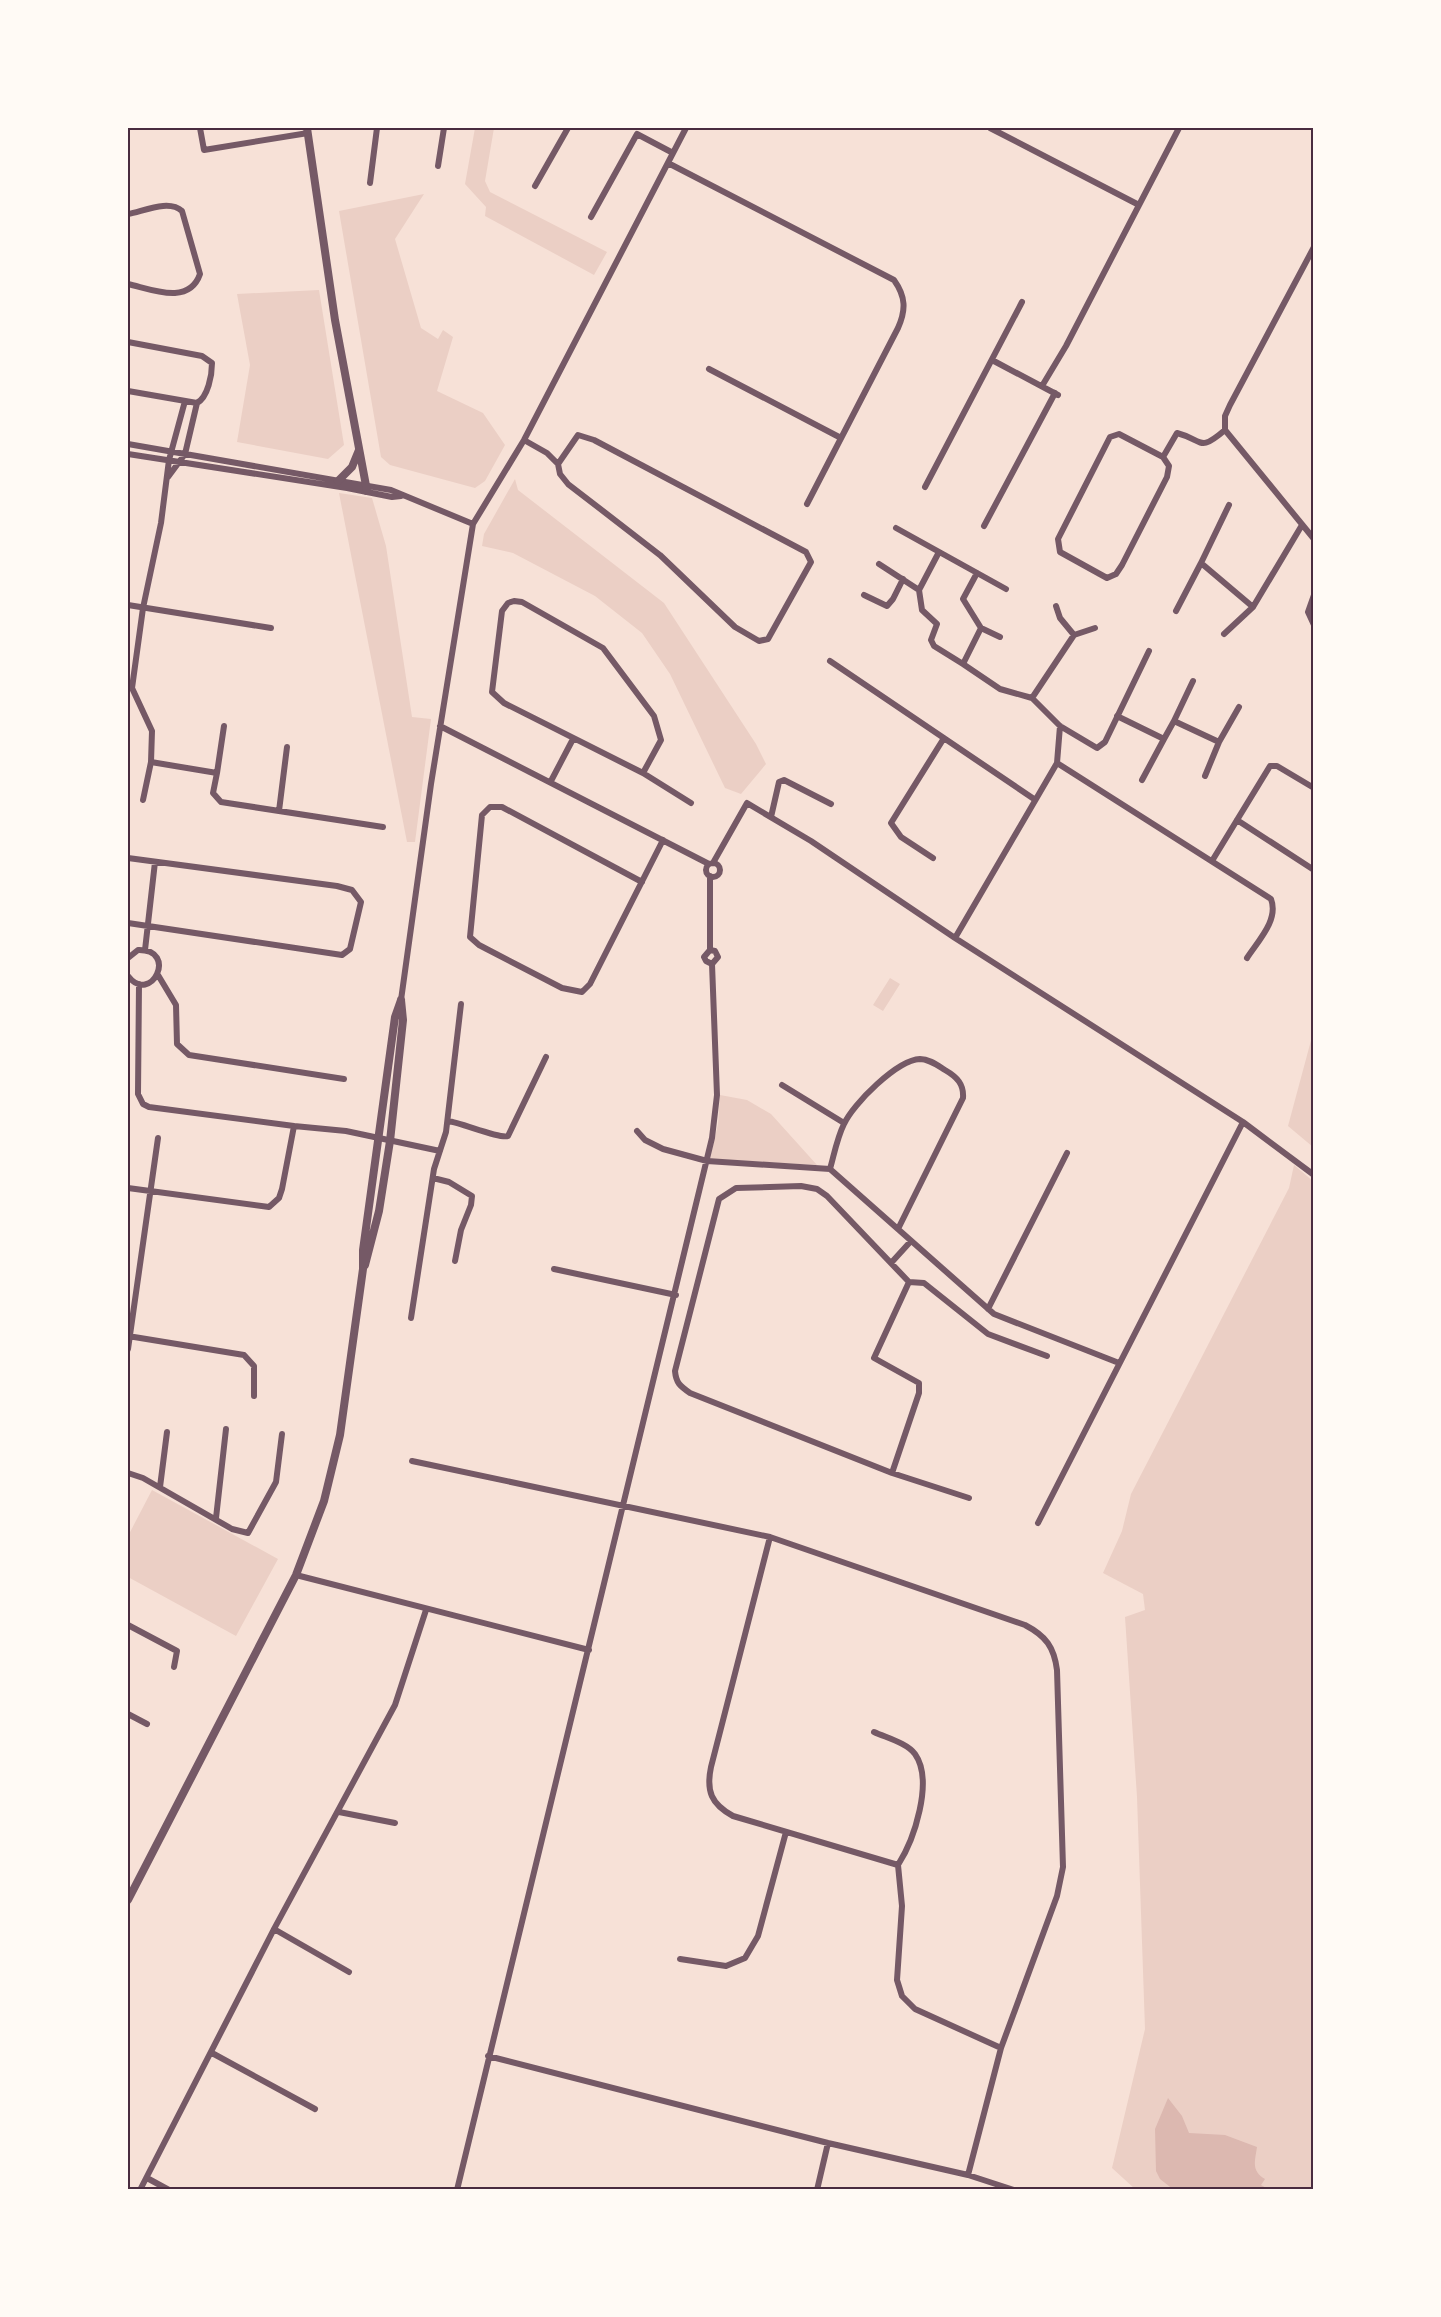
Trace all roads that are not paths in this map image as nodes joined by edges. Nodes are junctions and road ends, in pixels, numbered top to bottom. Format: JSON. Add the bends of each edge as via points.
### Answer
{"nodes":[{"id":1,"x":200,"y":128,"type":"edge"},
{"id":2,"x":377,"y":128,"type":"edge"},
{"id":3,"x":444,"y":128,"type":"edge"},
{"id":4,"x":568,"y":128,"type":"edge"},
{"id":5,"x":686,"y":128,"type":"edge"},
{"id":6,"x":990,"y":128,"type":"edge"},
{"id":7,"x":1179,"y":128,"type":"edge"},
{"id":8,"x":639,"y":129,"type":"edge"},
{"id":9,"x":308,"y":130,"type":"edge"},
{"id":10,"x":673,"y":153,"type":"junction"},
{"id":11,"x":668,"y":164,"type":"junction"},
{"id":12,"x":438,"y":166,"type":"dead end"},
{"id":13,"x":370,"y":183,"type":"dead end"},
{"id":14,"x":535,"y":186,"type":"dead end"},
{"id":15,"x":1139,"y":206,"type":"junction"},
{"id":16,"x":128,"y":214,"type":"edge"},
{"id":17,"x":591,"y":217,"type":"dead end"},
{"id":18,"x":1314,"y":247,"type":"edge"},
{"id":19,"x":128,"y":284,"type":"edge"},
{"id":20,"x":1022,"y":302,"type":"dead end"},
{"id":21,"x":128,"y":342,"type":"edge"},
{"id":22,"x":992,"y":360,"type":"junction"},
{"id":23,"x":709,"y":369,"type":"dead end"},
{"id":24,"x":1042,"y":386,"type":"junction"},
{"id":25,"x":128,"y":391,"type":"edge"},
{"id":26,"x":185,"y":401,"type":"junction"},
{"id":27,"x":197,"y":402,"type":"junction"},
{"id":28,"x":1225,"y":430,"type":"junction"},
{"id":29,"x":842,"y":438,"type":"junction"},
{"id":30,"x":524,"y":440,"type":"junction"},
{"id":31,"x":128,"y":444,"type":"edge"},
{"id":32,"x":359,"y":449,"type":"junction"},
{"id":33,"x":172,"y":451,"type":"junction"},
{"id":34,"x":128,"y":453,"type":"edge"},
{"id":35,"x":185,"y":454,"type":"junction"},
{"id":36,"x":1163,"y":457,"type":"junction"},
{"id":37,"x":169,"y":460,"type":"junction"},
{"id":38,"x":180,"y":463,"type":"junction"},
{"id":39,"x":558,"y":464,"type":"junction"},
{"id":40,"x":168,"y":477,"type":"junction"},
{"id":41,"x":338,"y":481,"type":"junction"},
{"id":42,"x":925,"y":487,"type":"dead end"},
{"id":43,"x":367,"y":488,"type":"junction"},
{"id":44,"x":807,"y":504,"type":"dead end"},
{"id":45,"x":1229,"y":505,"type":"dead end"},
{"id":46,"x":473,"y":524,"type":"junction"},
{"id":47,"x":1302,"y":525,"type":"junction"},
{"id":48,"x":984,"y":526,"type":"dead end"},
{"id":49,"x":896,"y":528,"type":"dead end"},
{"id":50,"x":1314,"y":539,"type":"edge"},
{"id":51,"x":939,"y":552,"type":"junction"},
{"id":52,"x":1201,"y":563,"type":"junction"},
{"id":53,"x":879,"y":564,"type":"dead end"},
{"id":54,"x":977,"y":573,"type":"junction"},
{"id":55,"x":903,"y":579,"type":"junction"},
{"id":56,"x":919,"y":590,"type":"junction"},
{"id":57,"x":1005,"y":590,"type":"dead end"},
{"id":58,"x":864,"y":595,"type":"dead end"},
{"id":59,"x":1314,"y":595,"type":"edge"},
{"id":60,"x":128,"y":605,"type":"edge"},
{"id":61,"x":1056,"y":606,"type":"dead end"},
{"id":62,"x":1252,"y":607,"type":"junction"},
{"id":63,"x":143,"y":608,"type":"junction"},
{"id":64,"x":1176,"y":611,"type":"dead end"},
{"id":65,"x":1314,"y":626,"type":"edge"},
{"id":66,"x":271,"y":628,"type":"dead end"},
{"id":67,"x":981,"y":628,"type":"junction"},
{"id":68,"x":1095,"y":628,"type":"dead end"},
{"id":69,"x":1224,"y":634,"type":"dead end"},
{"id":70,"x":1074,"y":635,"type":"junction"},
{"id":71,"x":1000,"y":638,"type":"dead end"},
{"id":72,"x":1149,"y":651,"type":"dead end"},
{"id":73,"x":830,"y":661,"type":"dead end"},
{"id":74,"x":963,"y":664,"type":"junction"},
{"id":75,"x":1193,"y":681,"type":"dead end"},
{"id":76,"x":1314,"y":696,"type":"edge"},
{"id":77,"x":1032,"y":698,"type":"junction"},
{"id":78,"x":1239,"y":707,"type":"dead end"},
{"id":79,"x":1314,"y":707,"type":"edge"},
{"id":80,"x":1117,"y":716,"type":"junction"},
{"id":81,"x":1174,"y":722,"type":"junction"},
{"id":82,"x":224,"y":726,"type":"dead end"},
{"id":83,"x":440,"y":726,"type":"junction"},
{"id":84,"x":1059,"y":726,"type":"junction"},
{"id":85,"x":944,"y":738,"type":"junction"},
{"id":86,"x":573,"y":739,"type":"junction"},
{"id":87,"x":1164,"y":739,"type":"junction"},
{"id":88,"x":1219,"y":742,"type":"junction"},
{"id":89,"x":287,"y":747,"type":"dead end"},
{"id":90,"x":151,"y":762,"type":"junction"},
{"id":91,"x":1057,"y":762,"type":"junction"},
{"id":92,"x":217,"y":772,"type":"junction"},
{"id":93,"x":643,"y":773,"type":"junction"},
{"id":94,"x":1205,"y":776,"type":"dead end"},
{"id":95,"x":1142,"y":780,"type":"dead end"},
{"id":96,"x":550,"y":781,"type":"junction"},
{"id":97,"x":1314,"y":788,"type":"edge"},
{"id":98,"x":143,"y":800,"type":"dead end"},
{"id":99,"x":1034,"y":800,"type":"junction"},
{"id":100,"x":691,"y":803,"type":"dead end"},
{"id":101,"x":831,"y":804,"type":"dead end"},
{"id":102,"x":279,"y":811,"type":"junction"},
{"id":103,"x":771,"y":817,"type":"junction"},
{"id":104,"x":1237,"y":820,"type":"junction"},
{"id":105,"x":383,"y":827,"type":"dead end"},
{"id":106,"x":663,"y":840,"type":"junction"},
{"id":107,"x":128,"y":858,"type":"edge"},
{"id":108,"x":933,"y":858,"type":"dead end"},
{"id":109,"x":1212,"y":861,"type":"junction"},
{"id":110,"x":155,"y":862,"type":"junction"},
{"id":111,"x":711,"y":864,"type":"junction"},
{"id":112,"x":1314,"y":870,"type":"edge"},
{"id":113,"x":710,"y":876,"type":"junction"},
{"id":114,"x":642,"y":882,"type":"junction"},
{"id":115,"x":128,"y":923,"type":"edge"},
{"id":116,"x":146,"y":925,"type":"junction"},
{"id":117,"x":955,"y":938,"type":"junction"},
{"id":118,"x":145,"y":950,"type":"junction"},
{"id":119,"x":710,"y":950,"type":"junction"},
{"id":120,"x":128,"y":958,"type":"edge"},
{"id":121,"x":1247,"y":958,"type":"dead end"},
{"id":122,"x":711,"y":964,"type":"junction"},
{"id":123,"x":158,"y":975,"type":"junction"},
{"id":124,"x":128,"y":976,"type":"edge"},
{"id":125,"x":137,"y":983,"type":"junction"},
{"id":126,"x":128,"y":988,"type":"edge"},
{"id":127,"x":401,"y":1000,"type":"junction"},
{"id":128,"x":461,"y":1004,"type":"dead end"},
{"id":129,"x":546,"y":1057,"type":"dead end"},
{"id":130,"x":344,"y":1079,"type":"dead end"},
{"id":131,"x":782,"y":1084,"type":"dead end"},
{"id":132,"x":448,"y":1121,"type":"junction"},
{"id":133,"x":1243,"y":1122,"type":"junction"},
{"id":134,"x":844,"y":1123,"type":"junction"},
{"id":135,"x":294,"y":1126,"type":"junction"},
{"id":136,"x":637,"y":1131,"type":"dead end"},
{"id":137,"x":158,"y":1138,"type":"dead end"},
{"id":138,"x":377,"y":1138,"type":"junction"},
{"id":139,"x":390,"y":1141,"type":"junction"},
{"id":140,"x":440,"y":1151,"type":"junction"},
{"id":141,"x":1066,"y":1154,"type":"dead end"},
{"id":142,"x":707,"y":1161,"type":"junction"},
{"id":143,"x":830,"y":1169,"type":"junction"},
{"id":144,"x":1314,"y":1175,"type":"edge"},
{"id":145,"x":433,"y":1178,"type":"junction"},
{"id":146,"x":128,"y":1188,"type":"edge"},
{"id":147,"x":150,"y":1191,"type":"junction"},
{"id":148,"x":898,"y":1229,"type":"junction"},
{"id":149,"x":910,"y":1241,"type":"junction"},
{"id":150,"x":455,"y":1261,"type":"dead end"},
{"id":151,"x":891,"y":1263,"type":"junction"},
{"id":152,"x":363,"y":1269,"type":"junction"},
{"id":153,"x":554,"y":1269,"type":"dead end"},
{"id":154,"x":909,"y":1282,"type":"junction"},
{"id":155,"x":676,"y":1295,"type":"junction"},
{"id":156,"x":988,"y":1309,"type":"junction"},
{"id":157,"x":411,"y":1318,"type":"dead end"},
{"id":158,"x":128,"y":1336,"type":"edge"},
{"id":159,"x":128,"y":1349,"type":"edge"},
{"id":160,"x":1047,"y":1356,"type":"dead end"},
{"id":161,"x":1119,"y":1363,"type":"junction"},
{"id":162,"x":254,"y":1396,"type":"dead end"},
{"id":163,"x":226,"y":1429,"type":"dead end"},
{"id":164,"x":167,"y":1432,"type":"dead end"},
{"id":165,"x":282,"y":1434,"type":"dead end"},
{"id":166,"x":412,"y":1461,"type":"dead end"},
{"id":167,"x":128,"y":1473,"type":"edge"},
{"id":168,"x":892,"y":1473,"type":"junction"},
{"id":169,"x":160,"y":1488,"type":"junction"},
{"id":170,"x":969,"y":1498,"type":"dead end"},
{"id":171,"x":623,"y":1507,"type":"junction"},
{"id":172,"x":216,"y":1518,"type":"junction"},
{"id":173,"x":1038,"y":1523,"type":"dead end"},
{"id":174,"x":770,"y":1537,"type":"junction"},
{"id":175,"x":296,"y":1575,"type":"junction"},
{"id":176,"x":426,"y":1610,"type":"junction"},
{"id":177,"x":128,"y":1624,"type":"edge"},
{"id":178,"x":589,"y":1650,"type":"junction"},
{"id":179,"x":174,"y":1667,"type":"dead end"},
{"id":180,"x":128,"y":1714,"type":"edge"},
{"id":181,"x":147,"y":1724,"type":"dead end"},
{"id":182,"x":874,"y":1732,"type":"dead end"},
{"id":183,"x":339,"y":1812,"type":"junction"},
{"id":184,"x":395,"y":1823,"type":"dead end"},
{"id":185,"x":786,"y":1832,"type":"junction"},
{"id":186,"x":898,"y":1865,"type":"junction"},
{"id":187,"x":128,"y":1900,"type":"edge"},
{"id":188,"x":274,"y":1929,"type":"junction"},
{"id":189,"x":680,"y":1959,"type":"dead end"},
{"id":190,"x":349,"y":1972,"type":"dead end"},
{"id":191,"x":1001,"y":2048,"type":"junction"},
{"id":192,"x":212,"y":2053,"type":"junction"},
{"id":193,"x":488,"y":2056,"type":"junction"},
{"id":194,"x":315,"y":2109,"type":"dead end"},
{"id":195,"x":828,"y":2143,"type":"junction"},
{"id":196,"x":968,"y":2175,"type":"junction"},
{"id":197,"x":147,"y":2178,"type":"junction"},
{"id":198,"x":140,"y":2190,"type":"edge"},
{"id":199,"x":170,"y":2190,"type":"edge"},
{"id":200,"x":457,"y":2190,"type":"edge"},
{"id":201,"x":818,"y":2190,"type":"edge"},
{"id":202,"x":1014,"y":2190,"type":"edge"}],
"edges":[{"from":1,"to":9,"type":"street","via":[[204,150]]},
{"from":2,"to":13,"type":"street"},
{"from":3,"to":12,"type":"street"},
{"from":4,"to":14,"type":"street"},
{"from":5,"to":10,"type":"street"},
{"from":6,"to":15,"type":"street"},
{"from":7,"to":15,"type":"street"},
{"from":8,"to":10,"type":"street"},
{"from":8,"to":17,"type":"street"},
{"from":9,"to":32,"type":"street","via":[[335,320]]},
{"from":10,"to":11,"type":"street"},
{"from":11,"to":29,"type":"street","via":[[894,280],[900,288],[905,307],[901,323]]},
{"from":11,"to":30,"type":"street"},
{"from":15,"to":24,"type":"street"},
{"from":16,"to":19,"type":"street","via":[[171,205],[179,208],[200,274],[193,286],[179,294]]},
{"from":18,"to":28,"type":"street","via":[[1230,405]]},
{"from":20,"to":22,"type":"street"},
{"from":21,"to":27,"type":"street","via":[[207,358],[212,368],[206,391]]},
{"from":22,"to":24,"type":"street"},
{"from":22,"to":42,"type":"street"},
{"from":23,"to":29,"type":"street"},
{"from":24,"to":48,"type":"street","via":[[1057,394]]},
{"from":25,"to":26,"type":"street"},
{"from":26,"to":27,"type":"street"},
{"from":26,"to":33,"type":"street"},
{"from":27,"to":35,"type":"street"},
{"from":28,"to":36,"type":"street","via":[[1202,445],[1177,433]]},
{"from":28,"to":47,"type":"street"},
{"from":29,"to":44,"type":"street"},
{"from":30,"to":39,"type":"street"},
{"from":30,"to":46,"type":"street"},
{"from":31,"to":33,"type":"street"},
{"from":32,"to":41,"type":"street","via":[[352,467]]},
{"from":32,"to":43,"type":"street"},
{"from":33,"to":35,"type":"street"},
{"from":33,"to":37,"type":"street"},
{"from":34,"to":37,"type":"street"},
{"from":35,"to":38,"type":"street"},
{"from":35,"to":41,"type":"street"},
{"from":36,"to":36,"type":"street","via":[[1169,466],[1167,477],[1116,574],[1103,578],[1060,552],[1058,539],[1062,530],[1113,435],[1124,435]]},
{"from":37,"to":38,"type":"street"},
{"from":37,"to":40,"type":"street"},
{"from":38,"to":40,"type":"street"},
{"from":38,"to":43,"type":"street"},
{"from":39,"to":39,"type":"street","via":[[568,484],[660,555],[735,627],[759,640],[765,641],[772,635],[811,562],[806,552],[587,436],[574,438]]},
{"from":40,"to":63,"type":"street"},
{"from":41,"to":43,"type":"street"},
{"from":43,"to":46,"type":"street","via":[[392,490]]},
{"from":45,"to":52,"type":"street"},
{"from":46,"to":83,"type":"street"},
{"from":47,"to":50,"type":"street"},
{"from":47,"to":62,"type":"street"},
{"from":49,"to":51,"type":"street"},
{"from":51,"to":54,"type":"street"},
{"from":51,"to":56,"type":"street"},
{"from":52,"to":62,"type":"street"},
{"from":52,"to":64,"type":"street"},
{"from":53,"to":55,"type":"street"},
{"from":54,"to":57,"type":"street"},
{"from":54,"to":67,"type":"street","via":[[963,599]]},
{"from":55,"to":56,"type":"street"},
{"from":55,"to":58,"type":"street","via":[[887,606]]},
{"from":56,"to":74,"type":"street","via":[[922,610],[938,626],[932,643]]},
{"from":59,"to":65,"type":"street","via":[[1308,612]]},
{"from":60,"to":63,"type":"street"},
{"from":61,"to":70,"type":"street","via":[[1059,618]]},
{"from":62,"to":69,"type":"street"},
{"from":63,"to":66,"type":"street"},
{"from":63,"to":90,"type":"street","via":[[132,688],[152,731]]},
{"from":67,"to":71,"type":"street"},
{"from":67,"to":74,"type":"street"},
{"from":68,"to":70,"type":"street"},
{"from":70,"to":77,"type":"street"},
{"from":72,"to":80,"type":"street"},
{"from":73,"to":85,"type":"street"},
{"from":74,"to":77,"type":"street","via":[[1000,688]]},
{"from":75,"to":81,"type":"street"},
{"from":76,"to":79,"type":"street"},
{"from":77,"to":84,"type":"street"},
{"from":78,"to":88,"type":"street"},
{"from":80,"to":84,"type":"street","via":[[1099,748]]},
{"from":80,"to":87,"type":"street"},
{"from":81,"to":87,"type":"street"},
{"from":81,"to":88,"type":"street"},
{"from":82,"to":92,"type":"street"},
{"from":83,"to":96,"type":"street"},
{"from":83,"to":127,"type":"street"},
{"from":84,"to":91,"type":"street"},
{"from":85,"to":99,"type":"street"},
{"from":85,"to":108,"type":"street","via":[[891,823],[901,837]]},
{"from":86,"to":93,"type":"street"},
{"from":86,"to":93,"type":"street","via":[[501,701],[492,692],[502,611],[508,603],[522,602],[591,640],[612,658],[658,726],[661,740]]},
{"from":86,"to":96,"type":"street"},
{"from":87,"to":95,"type":"street"},
{"from":88,"to":94,"type":"street"},
{"from":89,"to":102,"type":"street"},
{"from":90,"to":92,"type":"street"},
{"from":90,"to":98,"type":"street"},
{"from":91,"to":99,"type":"street"},
{"from":91,"to":109,"type":"street"},
{"from":92,"to":102,"type":"street","via":[[213,793],[221,802]]},
{"from":93,"to":100,"type":"street"},
{"from":96,"to":106,"type":"street"},
{"from":97,"to":104,"type":"street","via":[[1277,766],[1270,766]]},
{"from":99,"to":117,"type":"street"},
{"from":101,"to":103,"type":"street","via":[[784,780],[779,782]]},
{"from":102,"to":105,"type":"street"},
{"from":103,"to":111,"type":"street","via":[[747,803]]},
{"from":103,"to":117,"type":"street"},
{"from":104,"to":109,"type":"street"},
{"from":104,"to":112,"type":"street"},
{"from":106,"to":111,"type":"street"},
{"from":106,"to":114,"type":"street"},
{"from":107,"to":110,"type":"street"},
{"from":109,"to":121,"type":"street","via":[[1266,894],[1274,907],[1270,922]]},
{"from":110,"to":116,"type":"street"},
{"from":110,"to":116,"type":"street","via":[[337,886],[352,890],[361,902],[350,949],[342,955]]},
{"from":111,"to":113,"type":"street","via":[[706,870]]},
{"from":111,"to":113,"type":"street","via":[[718,866],[719,872]]},
{"from":113,"to":119,"type":"street"},
{"from":114,"to":114,"type":"street","via":[[590,984],[582,992],[562,988],[470,937],[482,815],[490,807],[502,807]]},
{"from":115,"to":116,"type":"street"},
{"from":116,"to":118,"type":"street"},
{"from":117,"to":133,"type":"street"},
{"from":118,"to":120,"type":"street","via":[[133,952]]},
{"from":118,"to":123,"type":"street","via":[[158,959]]},
{"from":119,"to":122,"type":"street","via":[[704,957]]},
{"from":119,"to":122,"type":"street","via":[[718,957]]},
{"from":122,"to":142,"type":"street","via":[[717,1095]]},
{"from":123,"to":125,"type":"street","via":[[150,982]]},
{"from":123,"to":130,"type":"street","via":[[176,1005],[177,1044],[189,1055]]},
{"from":124,"to":125,"type":"street"},
{"from":125,"to":126,"type":"street"},
{"from":125,"to":135,"type":"street","via":[[138,1094],[143,1104]]},
{"from":127,"to":138,"type":"street"},
{"from":127,"to":139,"type":"street","via":[[403,1020]]},
{"from":128,"to":132,"type":"street"},
{"from":129,"to":132,"type":"street","via":[[507,1137]]},
{"from":131,"to":134,"type":"street"},
{"from":132,"to":140,"type":"street"},
{"from":133,"to":144,"type":"street"},
{"from":133,"to":161,"type":"street"},
{"from":134,"to":143,"type":"street"},
{"from":134,"to":148,"type":"street","via":[[874,1086],[916,1059],[929,1061],[955,1075],[964,1089]]},
{"from":135,"to":138,"type":"street"},
{"from":135,"to":147,"type":"street","via":[[282,1189],[279,1198],[268,1207]]},
{"from":136,"to":142,"type":"street","via":[[663,1149]]},
{"from":137,"to":147,"type":"street"},
{"from":138,"to":139,"type":"street"},
{"from":138,"to":152,"type":"street"},
{"from":139,"to":140,"type":"street"},
{"from":139,"to":152,"type":"street","via":[[379,1211]]},
{"from":140,"to":145,"type":"street"},
{"from":141,"to":156,"type":"street"},
{"from":142,"to":143,"type":"street"},
{"from":142,"to":155,"type":"street"},
{"from":143,"to":148,"type":"street"},
{"from":145,"to":150,"type":"street","via":[[449,1182],[472,1196]]},
{"from":145,"to":157,"type":"street"},
{"from":146,"to":147,"type":"street"},
{"from":147,"to":158,"type":"street"},
{"from":148,"to":149,"type":"street"},
{"from":149,"to":151,"type":"street"},
{"from":149,"to":156,"type":"street"},
{"from":151,"to":154,"type":"street"},
{"from":151,"to":168,"type":"street","via":[[817,1189],[801,1186],[730,1190],[716,1205],[675,1371],[678,1384],[690,1393]]},
{"from":152,"to":175,"type":"street","via":[[333,1472]]},
{"from":153,"to":155,"type":"street"},
{"from":154,"to":160,"type":"street","via":[[924,1283],[987,1334]]},
{"from":154,"to":168,"type":"street","via":[[874,1358],[919,1383],[920,1393]]},
{"from":155,"to":171,"type":"street"},
{"from":156,"to":161,"type":"street","via":[[1014,1324]]},
{"from":158,"to":159,"type":"street"},
{"from":158,"to":162,"type":"street","via":[[243,1355],[255,1366]]},
{"from":161,"to":173,"type":"street"},
{"from":163,"to":172,"type":"street"},
{"from":164,"to":169,"type":"street"},
{"from":165,"to":172,"type":"street","via":[[276,1482],[251,1530],[239,1532]]},
{"from":166,"to":171,"type":"street"},
{"from":167,"to":169,"type":"street"},
{"from":168,"to":170,"type":"street"},
{"from":169,"to":172,"type":"street"},
{"from":171,"to":174,"type":"street"},
{"from":171,"to":178,"type":"street"},
{"from":174,"to":185,"type":"street","via":[[708,1783],[719,1808]]},
{"from":174,"to":191,"type":"street","via":[[1025,1625],[1052,1647],[1057,1681],[1063,1867],[1057,1896]]},
{"from":175,"to":176,"type":"street"},
{"from":175,"to":187,"type":"street"},
{"from":176,"to":178,"type":"street"},
{"from":176,"to":183,"type":"street","via":[[399,1696]]},
{"from":177,"to":179,"type":"street","via":[[177,1651]]},
{"from":178,"to":193,"type":"street"},
{"from":180,"to":181,"type":"street"},
{"from":182,"to":186,"type":"street","via":[[908,1748],[920,1764],[918,1822]]},
{"from":183,"to":184,"type":"street"},
{"from":183,"to":188,"type":"street"},
{"from":185,"to":186,"type":"street"},
{"from":185,"to":189,"type":"street","via":[[758,1936],[745,1958],[726,1966]]},
{"from":186,"to":191,"type":"street","via":[[902,1906],[897,1980],[902,1996],[915,2009]]},
{"from":188,"to":190,"type":"street"},
{"from":188,"to":192,"type":"street"},
{"from":191,"to":196,"type":"street"},
{"from":192,"to":194,"type":"street"},
{"from":192,"to":197,"type":"street"},
{"from":193,"to":195,"type":"street"},
{"from":193,"to":200,"type":"street"},
{"from":195,"to":196,"type":"street"},
{"from":195,"to":201,"type":"street"},
{"from":196,"to":202,"type":"street"},
{"from":197,"to":198,"type":"street"},
{"from":197,"to":199,"type":"street"}]}
